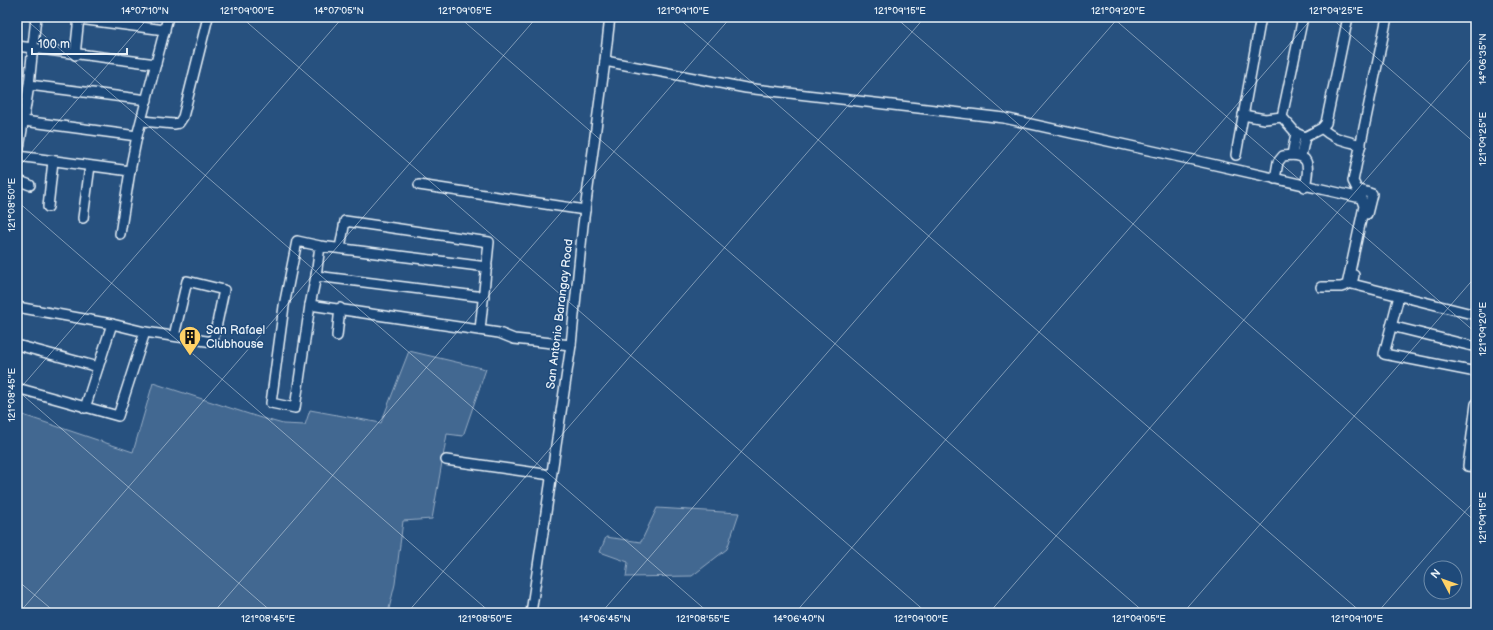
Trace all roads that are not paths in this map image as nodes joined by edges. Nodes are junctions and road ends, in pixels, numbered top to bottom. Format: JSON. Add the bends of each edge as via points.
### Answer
{"nodes":[{"id":1,"x":36,"y":17,"type":"edge"},
{"id":2,"x":168,"y":17,"type":"edge"},
{"id":3,"x":208,"y":17,"type":"edge"},
{"id":4,"x":610,"y":17,"type":"edge"},
{"id":5,"x":1261,"y":17,"type":"edge"},
{"id":6,"x":1303,"y":17,"type":"edge"},
{"id":7,"x":1348,"y":17,"type":"edge"},
{"id":8,"x":1387,"y":17,"type":"edge"},
{"id":9,"x":79,"y":18,"type":"edge"},
{"id":10,"x":165,"y":30,"type":"junction"},
{"id":11,"x":17,"y":46,"type":"edge"},
{"id":12,"x":32,"y":48,"type":"junction"},
{"id":13,"x":75,"y":55,"type":"junction"},
{"id":14,"x":605,"y":61,"type":"junction"},
{"id":15,"x":156,"y":64,"type":"junction"},
{"id":16,"x":29,"y":85,"type":"junction"},
{"id":17,"x":147,"y":100,"type":"junction"},
{"id":18,"x":1242,"y":115,"type":"junction"},
{"id":19,"x":1282,"y":117,"type":"junction"},
{"id":20,"x":24,"y":121,"type":"junction"},
{"id":21,"x":142,"y":121,"type":"junction"},
{"id":22,"x":1322,"y":128,"type":"junction"},
{"id":23,"x":1301,"y":135,"type":"junction"},
{"id":24,"x":138,"y":136,"type":"junction"},
{"id":25,"x":1361,"y":145,"type":"junction"},
{"id":26,"x":1236,"y":155,"type":"dead end"},
{"id":27,"x":1297,"y":156,"type":"junction"},
{"id":28,"x":18,"y":158,"type":"edge"},
{"id":29,"x":53,"y":161,"type":"junction"},
{"id":30,"x":90,"y":166,"type":"junction"},
{"id":31,"x":130,"y":171,"type":"junction"},
{"id":32,"x":1275,"y":179,"type":"junction"},
{"id":33,"x":17,"y":180,"type":"edge"},
{"id":34,"x":30,"y":185,"type":"dead end"},
{"id":35,"x":419,"y":185,"type":"dead end"},
{"id":36,"x":1306,"y":187,"type":"junction"},
{"id":37,"x":48,"y":207,"type":"dead end"},
{"id":38,"x":585,"y":210,"type":"junction"},
{"id":39,"x":82,"y":218,"type":"dead end"},
{"id":40,"x":120,"y":234,"type":"dead end"},
{"id":41,"x":320,"y":246,"type":"junction"},
{"id":42,"x":340,"y":248,"type":"junction"},
{"id":43,"x":487,"y":267,"type":"junction"},
{"id":44,"x":316,"y":276,"type":"junction"},
{"id":45,"x":1321,"y":287,"type":"dead end"},
{"id":46,"x":1399,"y":296,"type":"junction"},
{"id":47,"x":484,"y":297,"type":"junction"},
{"id":48,"x":310,"y":305,"type":"junction"},
{"id":49,"x":17,"y":307,"type":"edge"},
{"id":50,"x":340,"y":308,"type":"junction"},
{"id":51,"x":1476,"y":315,"type":"edge"},
{"id":52,"x":112,"y":324,"type":"junction"},
{"id":53,"x":1391,"y":326,"type":"junction"},
{"id":54,"x":480,"y":330,"type":"junction"},
{"id":55,"x":145,"y":332,"type":"junction"},
{"id":56,"x":174,"y":336,"type":"junction"},
{"id":57,"x":337,"y":336,"type":"dead end"},
{"id":58,"x":571,"y":344,"type":"junction"},
{"id":59,"x":17,"y":345,"type":"edge"},
{"id":60,"x":1476,"y":348,"type":"edge"},
{"id":61,"x":17,"y":351,"type":"edge"},
{"id":62,"x":97,"y":369,"type":"junction"},
{"id":63,"x":1476,"y":372,"type":"edge"},
{"id":64,"x":17,"y":388,"type":"edge"},
{"id":65,"x":1476,"y":405,"type":"edge"},
{"id":66,"x":85,"y":408,"type":"junction"},
{"id":67,"x":1474,"y":436,"type":"edge"},
{"id":68,"x":446,"y":460,"type":"dead end"},
{"id":69,"x":1476,"y":467,"type":"edge"},
{"id":70,"x":551,"y":475,"type":"junction"},
{"id":71,"x":531,"y":613,"type":"edge"}],
"edges":[{"from":1,"to":12,"type":"street"},
{"from":2,"to":10,"type":"street"},
{"from":3,"to":21,"type":"street","via":[[183,117],[179,123],[174,124]]},
{"from":4,"to":14,"type":"street","name":"San Antonio Barangay Road"},
{"from":5,"to":18,"type":"street"},
{"from":6,"to":19,"type":"street"},
{"from":7,"to":22,"type":"street","via":[[1326,123]]},
{"from":8,"to":25,"type":"street"},
{"from":9,"to":10,"type":"street"},
{"from":9,"to":13,"type":"street"},
{"from":10,"to":15,"type":"street"},
{"from":11,"to":12,"type":"street"},
{"from":12,"to":13,"type":"street"},
{"from":12,"to":16,"type":"street"},
{"from":13,"to":15,"type":"street"},
{"from":14,"to":32,"type":"street","via":[[746,88],[1004,118]]},
{"from":14,"to":38,"type":"street","name":"San Antonio Barangay Road"},
{"from":15,"to":17,"type":"street"},
{"from":16,"to":17,"type":"street"},
{"from":16,"to":20,"type":"street"},
{"from":17,"to":21,"type":"street"},
{"from":18,"to":19,"type":"street","via":[[1265,119]]},
{"from":18,"to":26,"type":"street"},
{"from":19,"to":23,"type":"street"},
{"from":20,"to":24,"type":"street"},
{"from":20,"to":28,"type":"street"},
{"from":21,"to":24,"type":"street"},
{"from":22,"to":23,"type":"street"},
{"from":22,"to":25,"type":"street","via":[[1327,134]]},
{"from":23,"to":27,"type":"street"},
{"from":24,"to":31,"type":"street"},
{"from":25,"to":46,"type":"street","via":[[1353,181],[1357,189],[1372,194],[1352,284]]},
{"from":27,"to":32,"type":"street","via":[[1282,156],[1278,162]]},
{"from":27,"to":36,"type":"street","via":[[1307,162],[1309,170]]},
{"from":28,"to":29,"type":"street"},
{"from":29,"to":30,"type":"street"},
{"from":29,"to":37,"type":"street"},
{"from":30,"to":31,"type":"street"},
{"from":30,"to":39,"type":"street"},
{"from":31,"to":40,"type":"street"},
{"from":32,"to":36,"type":"street"},
{"from":33,"to":34,"type":"street"},
{"from":35,"to":38,"type":"street"},
{"from":36,"to":45,"type":"street","via":[[1361,198],[1364,206],[1347,285]]},
{"from":38,"to":58,"type":"street","name":"San Antonio Barangay Road"},
{"from":41,"to":42,"type":"street"},
{"from":41,"to":44,"type":"street"},
{"from":41,"to":48,"type":"street","via":[[297,241],[284,306],[271,403],[295,408]]},
{"from":42,"to":43,"type":"street"},
{"from":42,"to":43,"type":"street","via":[[345,221],[489,242]]},
{"from":43,"to":47,"type":"street"},
{"from":44,"to":47,"type":"street"},
{"from":44,"to":48,"type":"street"},
{"from":46,"to":51,"type":"street"},
{"from":46,"to":53,"type":"street"},
{"from":47,"to":54,"type":"street"},
{"from":48,"to":50,"type":"street"},
{"from":49,"to":52,"type":"street"},
{"from":50,"to":54,"type":"street"},
{"from":50,"to":57,"type":"street"},
{"from":52,"to":55,"type":"street"},
{"from":52,"to":62,"type":"street"},
{"from":53,"to":60,"type":"street"},
{"from":53,"to":63,"type":"street","via":[[1384,354]]},
{"from":54,"to":58,"type":"street","via":[[514,338]]},
{"from":55,"to":56,"type":"street"},
{"from":55,"to":66,"type":"street","via":[[118,416]]},
{"from":56,"to":56,"type":"street","via":[[213,342],[224,290],[188,281]]},
{"from":58,"to":70,"type":"street","name":"San Antonio Barangay Road"},
{"from":59,"to":62,"type":"street"},
{"from":61,"to":62,"type":"street"},
{"from":62,"to":66,"type":"street"},
{"from":64,"to":66,"type":"street"},
{"from":65,"to":67,"type":"street"},
{"from":67,"to":69,"type":"street","via":[[1468,466]]},
{"from":68,"to":70,"type":"street"},
{"from":70,"to":71,"type":"street","name":"San Antonio Barangay Road"}]}
